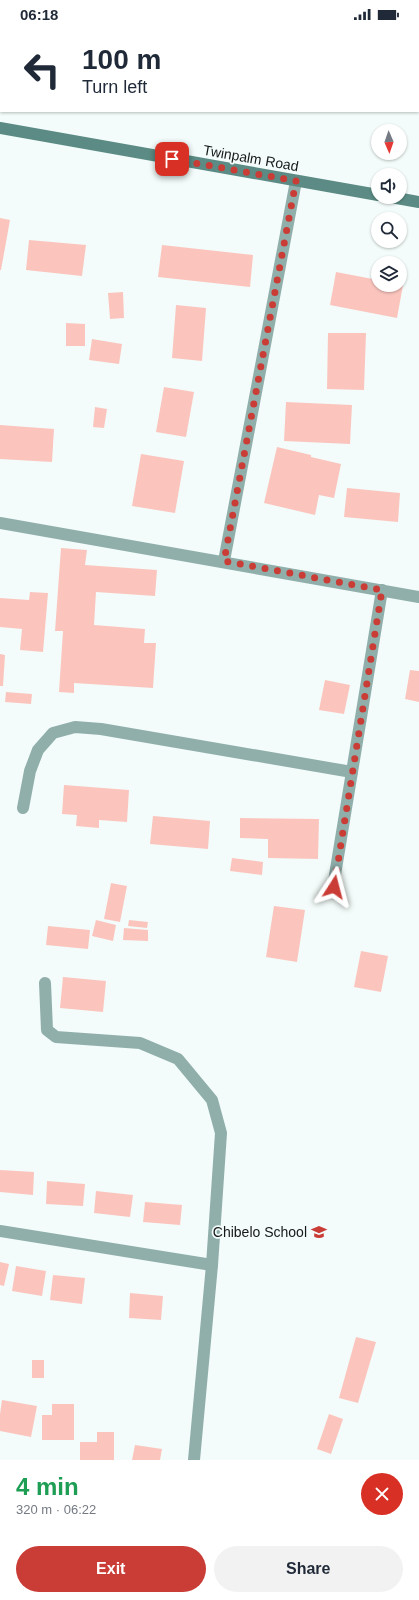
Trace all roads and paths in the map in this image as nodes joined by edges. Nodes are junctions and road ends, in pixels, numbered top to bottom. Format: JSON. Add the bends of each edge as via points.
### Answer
{"nodes":[{"id":1,"x":0,"y":128,"type":"edge"},
{"id":2,"x":296,"y":181,"type":"junction"},
{"id":3,"x":371,"y":194,"type":"edge"},
{"id":4,"x":407,"y":200,"type":"edge"},
{"id":5,"x":419,"y":202,"type":"edge"},
{"id":6,"x":0,"y":523,"type":"edge"},
{"id":7,"x":224,"y":561,"type":"junction"},
{"id":8,"x":382,"y":590,"type":"junction"},
{"id":9,"x":419,"y":597,"type":"edge"},
{"id":10,"x":352,"y":772,"type":"junction"},
{"id":11,"x":23,"y":808,"type":"dead end"},
{"id":12,"x":334,"y":887,"type":"dead end"},
{"id":13,"x":45,"y":983,"type":"dead end"},
{"id":14,"x":0,"y":1231,"type":"edge"},
{"id":15,"x":212,"y":1265,"type":"junction"},
{"id":16,"x":194,"y":1460,"type":"edge"}],
"edges":[{"from":1,"to":2,"type":"main road","name":"Twinpalm Road"},
{"from":2,"to":3,"type":"main road","name":"Twinpalm Road"},
{"from":2,"to":7,"type":"street"},
{"from":4,"to":5,"type":"main road"},
{"from":6,"to":7,"type":"street"},
{"from":7,"to":8,"type":"street"},
{"from":8,"to":9,"type":"street"},
{"from":8,"to":10,"type":"street"},
{"from":10,"to":11,"type":"street","via":[[101,729],[75,727],[53,733],[38,750],[30,771]]},
{"from":10,"to":12,"type":"street"},
{"from":13,"to":15,"type":"street","via":[[47,1030],[56,1037],[140,1043],[178,1059],[212,1100],[221,1133]]},
{"from":14,"to":15,"type":"street"},
{"from":15,"to":16,"type":"street"}]}
